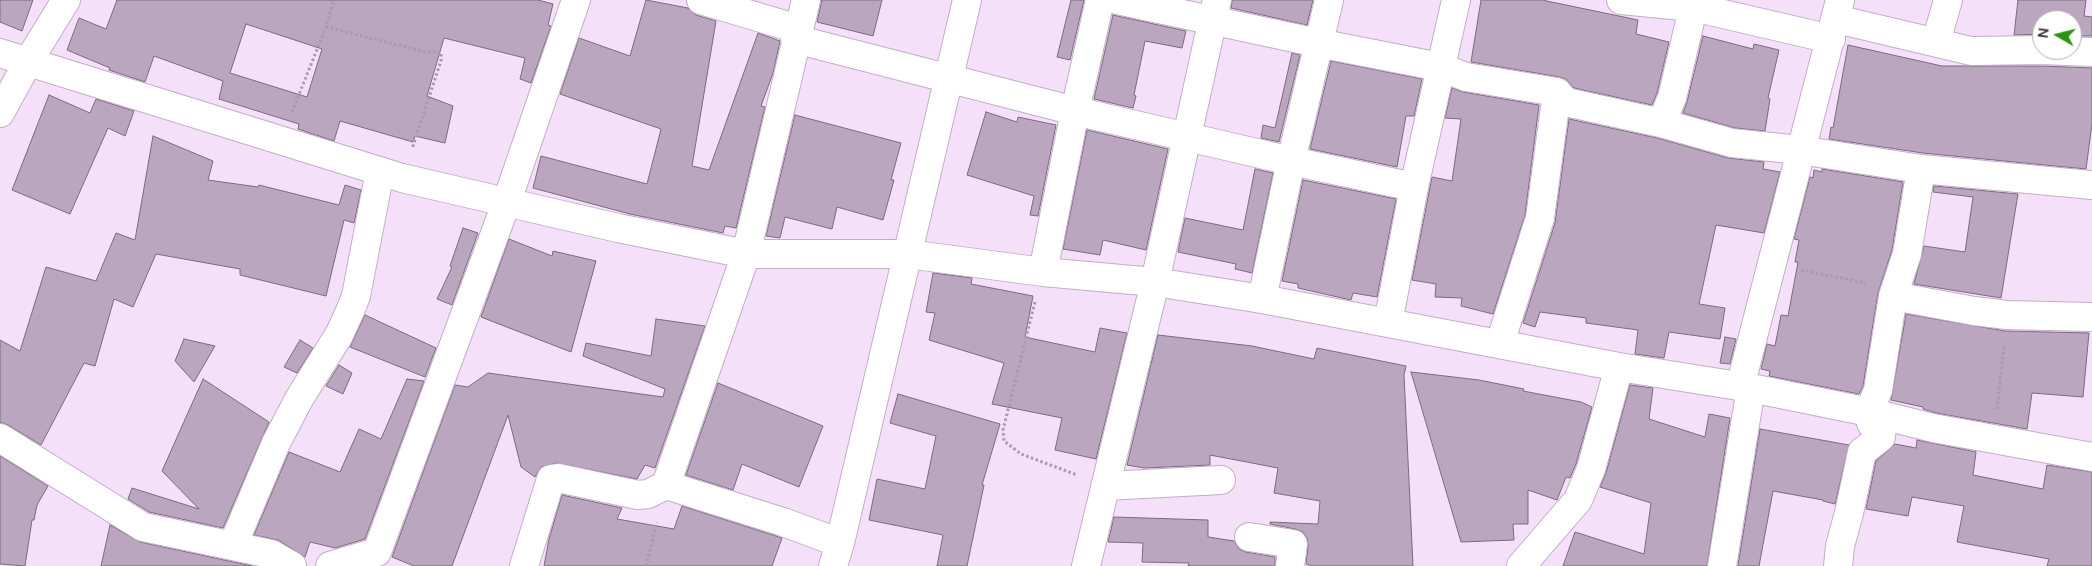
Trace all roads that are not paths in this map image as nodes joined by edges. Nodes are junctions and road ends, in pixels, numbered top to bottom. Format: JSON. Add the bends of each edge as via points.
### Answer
{"nodes":[{"id":1,"x":66,"y":0,"type":"edge"},
{"id":2,"x":576,"y":0,"type":"edge"},
{"id":3,"x":701,"y":0,"type":"edge"},
{"id":4,"x":806,"y":0,"type":"edge"},
{"id":5,"x":967,"y":0,"type":"edge"},
{"id":6,"x":1100,"y":0,"type":"edge"},
{"id":7,"x":1117,"y":0,"type":"edge"},
{"id":8,"x":1329,"y":0,"type":"edge"},
{"id":9,"x":1456,"y":0,"type":"edge"},
{"id":10,"x":1621,"y":0,"type":"edge"},
{"id":11,"x":1948,"y":0,"type":"edge"},
{"id":12,"x":1694,"y":4,"type":"edge"},
{"id":13,"x":1214,"y":10,"type":"edge"},
{"id":14,"x":1835,"y":19,"type":"edge"},
{"id":15,"x":796,"y":34,"type":"junction"},
{"id":16,"x":1936,"y":42,"type":"junction"},
{"id":17,"x":1318,"y":43,"type":"junction"},
{"id":18,"x":2032,"y":50,"type":"edge"},
{"id":19,"x":0,"y":53,"type":"edge"},
{"id":20,"x":28,"y":62,"type":"junction"},
{"id":21,"x":1440,"y":67,"type":"junction"},
{"id":22,"x":948,"y":79,"type":"junction"},
{"id":23,"x":1557,"y":92,"type":"junction"},
{"id":24,"x":1075,"y":111,"type":"junction"},
{"id":25,"x":0,"y":113,"type":"edge"},
{"id":26,"x":1661,"y":123,"type":"junction"},
{"id":27,"x":1188,"y":137,"type":"junction"},
{"id":28,"x":1800,"y":150,"type":"junction"},
{"id":29,"x":1291,"y":161,"type":"junction"},
{"id":30,"x":1921,"y":170,"type":"junction"},
{"id":31,"x":391,"y":174,"type":"junction"},
{"id":32,"x":2092,"y":185,"type":"edge"},
{"id":33,"x":1414,"y":187,"type":"junction"},
{"id":34,"x":507,"y":201,"type":"junction"},
{"id":35,"x":746,"y":254,"type":"junction"},
{"id":36,"x":908,"y":254,"type":"junction"},
{"id":37,"x":1043,"y":272,"type":"junction"},
{"id":38,"x":1156,"y":282,"type":"junction"},
{"id":39,"x":1893,"y":296,"type":"junction"},
{"id":40,"x":1262,"y":299,"type":"junction"},
{"id":41,"x":2092,"y":317,"type":"edge"},
{"id":42,"x":1388,"y":323,"type":"junction"},
{"id":43,"x":1500,"y":343,"type":"junction"},
{"id":44,"x":1618,"y":366,"type":"junction"},
{"id":45,"x":1745,"y":388,"type":"junction"},
{"id":46,"x":1870,"y":412,"type":"junction"},
{"id":47,"x":0,"y":438,"type":"edge"},
{"id":48,"x":2092,"y":457,"type":"edge"},
{"id":49,"x":1221,"y":480,"type":"dead end"},
{"id":50,"x":666,"y":485,"type":"junction"},
{"id":51,"x":1105,"y":486,"type":"junction"},
{"id":52,"x":1249,"y":537,"type":"dead end"},
{"id":53,"x":233,"y":545,"type":"junction"},
{"id":54,"x":836,"y":554,"type":"edge"},
{"id":55,"x":292,"y":566,"type":"edge"},
{"id":56,"x":330,"y":566,"type":"edge"},
{"id":57,"x":524,"y":566,"type":"edge"},
{"id":58,"x":1086,"y":566,"type":"edge"},
{"id":59,"x":1290,"y":566,"type":"edge"},
{"id":60,"x":1521,"y":566,"type":"edge"},
{"id":61,"x":1722,"y":566,"type":"edge"},
{"id":62,"x":1838,"y":566,"type":"edge"}],
"edges":[{"from":1,"to":20,"type":"street"},
{"from":2,"to":34,"type":"street"},
{"from":3,"to":15,"type":"street"},
{"from":4,"to":15,"type":"street"},
{"from":5,"to":22,"type":"street"},
{"from":6,"to":24,"type":"street"},
{"from":7,"to":13,"type":"street"},
{"from":8,"to":17,"type":"street"},
{"from":9,"to":21,"type":"street"},
{"from":10,"to":12,"type":"street"},
{"from":11,"to":16,"type":"street"},
{"from":12,"to":14,"type":"street"},
{"from":12,"to":26,"type":"street","via":[[1672,98]]},
{"from":13,"to":17,"type":"street"},
{"from":13,"to":27,"type":"street"},
{"from":14,"to":16,"type":"street"},
{"from":14,"to":28,"type":"street"},
{"from":15,"to":22,"type":"street"},
{"from":15,"to":35,"type":"street"},
{"from":16,"to":18,"type":"street","via":[[1971,51]]},
{"from":17,"to":21,"type":"street"},
{"from":17,"to":29,"type":"street"},
{"from":19,"to":20,"type":"street"},
{"from":20,"to":25,"type":"street"},
{"from":20,"to":31,"type":"street"},
{"from":21,"to":23,"type":"street","via":[[1466,77]]},
{"from":21,"to":33,"type":"street"},
{"from":22,"to":24,"type":"street"},
{"from":22,"to":36,"type":"street"},
{"from":23,"to":26,"type":"street","via":[[1566,102]]},
{"from":23,"to":43,"type":"street","via":[[1540,218]]},
{"from":24,"to":27,"type":"street"},
{"from":24,"to":37,"type":"street"},
{"from":26,"to":28,"type":"street","via":[[1732,143]]},
{"from":27,"to":29,"type":"street"},
{"from":27,"to":38,"type":"street"},
{"from":28,"to":30,"type":"street"},
{"from":28,"to":45,"type":"street"},
{"from":29,"to":33,"type":"street"},
{"from":29,"to":40,"type":"street"},
{"from":30,"to":32,"type":"street"},
{"from":30,"to":39,"type":"street","via":[[1907,254]]},
{"from":31,"to":34,"type":"street"},
{"from":31,"to":53,"type":"street","via":[[350,311],[276,443]]},
{"from":33,"to":42,"type":"street"},
{"from":34,"to":35,"type":"street"},
{"from":34,"to":56,"type":"street","via":[[377,552]]},
{"from":35,"to":36,"type":"street"},
{"from":35,"to":50,"type":"street"},
{"from":36,"to":37,"type":"street"},
{"from":36,"to":54,"type":"street"},
{"from":37,"to":38,"type":"street"},
{"from":38,"to":40,"type":"street"},
{"from":38,"to":51,"type":"street"},
{"from":39,"to":41,"type":"street","via":[[2008,315]]},
{"from":39,"to":46,"type":"street","via":[[1878,390]]},
{"from":40,"to":42,"type":"street"},
{"from":42,"to":43,"type":"street"},
{"from":43,"to":44,"type":"street"},
{"from":44,"to":45,"type":"street"},
{"from":44,"to":60,"type":"street","via":[[1591,468],[1578,500]]},
{"from":45,"to":46,"type":"street"},
{"from":45,"to":61,"type":"street"},
{"from":46,"to":48,"type":"street"},
{"from":46,"to":62,"type":"street","via":[[1871,423],[1882,426],[1881,437],[1862,452]]},
{"from":47,"to":53,"type":"street","via":[[143,527]]},
{"from":49,"to":51,"type":"street"},
{"from":50,"to":54,"type":"street","via":[[783,522]]},
{"from":50,"to":57,"type":"street","via":[[638,495],[551,479]]},
{"from":51,"to":58,"type":"street"},
{"from":52,"to":59,"type":"street","via":[[1293,544]]},
{"from":53,"to":55,"type":"street","via":[[271,554]]}]}
